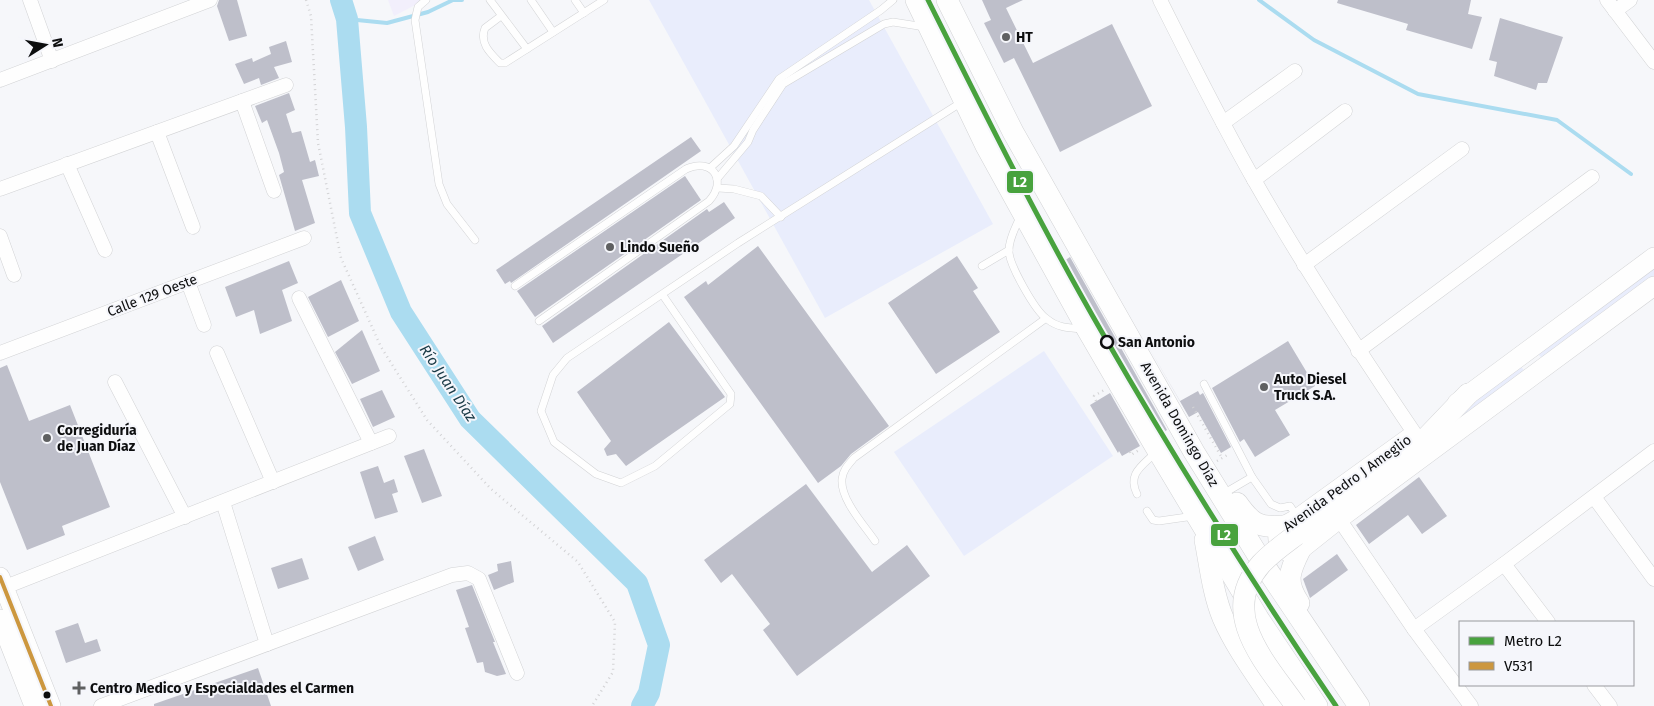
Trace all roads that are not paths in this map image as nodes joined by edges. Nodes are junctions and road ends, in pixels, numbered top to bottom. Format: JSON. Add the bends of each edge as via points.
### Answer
{"nodes":[{"id":1,"x":30,"y":0,"type":"edge"},
{"id":2,"x":210,"y":0,"type":"edge"},
{"id":3,"x":426,"y":0,"type":"edge"},
{"id":4,"x":490,"y":0,"type":"edge"},
{"id":5,"x":531,"y":0,"type":"edge"},
{"id":6,"x":575,"y":0,"type":"edge"},
{"id":7,"x":604,"y":0,"type":"edge"},
{"id":8,"x":893,"y":0,"type":"edge"},
{"id":9,"x":916,"y":0,"type":"edge"},
{"id":10,"x":1160,"y":0,"type":"edge"},
{"id":11,"x":1630,"y":0,"type":"edge"},
{"id":12,"x":952,"y":4,"type":"edge"},
{"id":13,"x":1611,"y":5,"type":"edge"},
{"id":14,"x":584,"y":13,"type":"junction"},
{"id":15,"x":501,"y":16,"type":"junction"},
{"id":16,"x":930,"y":29,"type":"junction"},
{"id":17,"x":553,"y":32,"type":"junction"},
{"id":18,"x":526,"y":49,"type":"junction"},
{"id":19,"x":52,"y":61,"type":"junction"},
{"id":20,"x":1654,"y":62,"type":"edge"},
{"id":21,"x":1295,"y":71,"type":"dead end"},
{"id":22,"x":0,"y":80,"type":"edge"},
{"id":23,"x":286,"y":84,"type":"dead end"},
{"id":24,"x":242,"y":101,"type":"junction"},
{"id":25,"x":964,"y":101,"type":"junction"},
{"id":26,"x":1346,"y":111,"type":"dead end"},
{"id":27,"x":1223,"y":123,"type":"junction"},
{"id":28,"x":157,"y":132,"type":"junction"},
{"id":29,"x":1462,"y":149,"type":"dead end"},
{"id":30,"x":67,"y":164,"type":"junction"},
{"id":31,"x":710,"y":168,"type":"junction"},
{"id":32,"x":1592,"y":177,"type":"dead end"},
{"id":33,"x":717,"y":178,"type":"junction"},
{"id":34,"x":1254,"y":180,"type":"junction"},
{"id":35,"x":718,"y":188,"type":"junction"},
{"id":36,"x":0,"y":189,"type":"edge"},
{"id":37,"x":274,"y":190,"type":"dead end"},
{"id":38,"x":1023,"y":212,"type":"junction"},
{"id":39,"x":781,"y":216,"type":"junction"},
{"id":40,"x":193,"y":227,"type":"dead end"},
{"id":41,"x":0,"y":236,"type":"edge"},
{"id":42,"x":304,"y":238,"type":"dead end"},
{"id":43,"x":475,"y":240,"type":"dead end"},
{"id":44,"x":105,"y":250,"type":"dead end"},
{"id":45,"x":1009,"y":250,"type":"junction"},
{"id":46,"x":1654,"y":258,"type":"edge"},
{"id":47,"x":1304,"y":265,"type":"junction"},
{"id":48,"x":982,"y":266,"type":"dead end"},
{"id":49,"x":14,"y":275,"type":"dead end"},
{"id":50,"x":188,"y":282,"type":"junction"},
{"id":51,"x":515,"y":286,"type":"dead end"},
{"id":52,"x":1654,"y":286,"type":"edge"},
{"id":53,"x":662,"y":294,"type":"junction"},
{"id":54,"x":299,"y":298,"type":"dead end"},
{"id":55,"x":1045,"y":319,"type":"junction"},
{"id":56,"x":539,"y":321,"type":"dead end"},
{"id":57,"x":204,"y":325,"type":"dead end"},
{"id":58,"x":1087,"y":329,"type":"junction"},
{"id":59,"x":1358,"y":350,"type":"junction"},
{"id":60,"x":0,"y":353,"type":"edge"},
{"id":61,"x":217,"y":353,"type":"dead end"},
{"id":62,"x":1521,"y":354,"type":"junction"},
{"id":63,"x":1535,"y":374,"type":"junction"},
{"id":64,"x":115,"y":382,"type":"dead end"},
{"id":65,"x":1204,"y":384,"type":"dead end"},
{"id":66,"x":1468,"y":394,"type":"junction"},
{"id":67,"x":1415,"y":434,"type":"junction"},
{"id":68,"x":389,"y":436,"type":"dead end"},
{"id":69,"x":371,"y":443,"type":"junction"},
{"id":70,"x":1158,"y":451,"type":"junction"},
{"id":71,"x":1654,"y":451,"type":"edge"},
{"id":72,"x":1209,"y":458,"type":"junction"},
{"id":73,"x":1252,"y":477,"type":"junction"},
{"id":74,"x":273,"y":482,"type":"junction"},
{"id":75,"x":1228,"y":491,"type":"junction"},
{"id":76,"x":1137,"y":494,"type":"dead end"},
{"id":77,"x":1594,"y":497,"type":"junction"},
{"id":78,"x":223,"y":502,"type":"junction"},
{"id":79,"x":1147,"y":511,"type":"dead end"},
{"id":80,"x":185,"y":517,"type":"junction"},
{"id":81,"x":1199,"y":519,"type":"junction"},
{"id":82,"x":1339,"y":519,"type":"junction"},
{"id":83,"x":1295,"y":532,"type":"junction"},
{"id":84,"x":876,"y":541,"type":"dead end"},
{"id":85,"x":1504,"y":564,"type":"junction"},
{"id":86,"x":1654,"y":579,"type":"edge"},
{"id":87,"x":1,"y":584,"type":"edge"},
{"id":88,"x":0,"y":619,"type":"edge"},
{"id":89,"x":1547,"y":621,"type":"edge"},
{"id":90,"x":1414,"y":629,"type":"junction"},
{"id":91,"x":267,"y":644,"type":"junction"},
{"id":92,"x":517,"y":673,"type":"dead end"},
{"id":93,"x":1595,"y":686,"type":"edge"},
{"id":94,"x":34,"y":706,"type":"edge"},
{"id":95,"x":51,"y":706,"type":"edge"},
{"id":96,"x":101,"y":706,"type":"edge"},
{"id":97,"x":1278,"y":706,"type":"edge"},
{"id":98,"x":1296,"y":706,"type":"edge"},
{"id":99,"x":1318,"y":706,"type":"edge"},
{"id":100,"x":1359,"y":706,"type":"edge"},
{"id":101,"x":1371,"y":706,"type":"edge"},
{"id":102,"x":1471,"y":706,"type":"edge"},
{"id":103,"x":1610,"y":706,"type":"edge"}],
"edges":[{"from":1,"to":19,"type":"street"},
{"from":2,"to":19,"type":"street"},
{"from":3,"to":43,"type":"lane","via":[[418,7],[415,20],[439,184],[447,204]]},
{"from":4,"to":15,"type":"lane"},
{"from":5,"to":17,"type":"lane"},
{"from":6,"to":14,"type":"lane"},
{"from":7,"to":14,"type":"lane"},
{"from":8,"to":31,"type":"lane","via":[[779,79],[734,146]]},
{"from":9,"to":16,"type":"main road"},
{"from":10,"to":27,"type":"street"},
{"from":11,"to":13,"type":"street"},
{"from":12,"to":72,"type":"main road","name":"Avenida Domingo Díaz","via":[[1013,132]]},
{"from":13,"to":20,"type":"street"},
{"from":14,"to":17,"type":"lane"},
{"from":15,"to":18,"type":"lane"},
{"from":15,"to":18,"type":"lane","via":[[485,28],[485,45],[500,63],[511,61]]},
{"from":16,"to":25,"type":"main road"},
{"from":16,"to":33,"type":"lane","via":[[893,22],[884,24],[787,81],[778,90],[748,142]]},
{"from":17,"to":18,"type":"lane"},
{"from":19,"to":22,"type":"street"},
{"from":21,"to":27,"type":"street"},
{"from":23,"to":24,"type":"street"},
{"from":24,"to":28,"type":"street"},
{"from":24,"to":37,"type":"street"},
{"from":25,"to":38,"type":"main road"},
{"from":25,"to":39,"type":"lane"},
{"from":26,"to":34,"type":"street"},
{"from":27,"to":34,"type":"street"},
{"from":28,"to":30,"type":"street"},
{"from":28,"to":40,"type":"street"},
{"from":29,"to":47,"type":"street"},
{"from":30,"to":36,"type":"street"},
{"from":30,"to":44,"type":"street"},
{"from":31,"to":33,"type":"lane"},
{"from":31,"to":51,"type":"lane","via":[[703,165],[686,168]]},
{"from":32,"to":59,"type":"street"},
{"from":33,"to":35,"type":"lane"},
{"from":34,"to":47,"type":"street"},
{"from":35,"to":39,"type":"lane","via":[[761,196]]},
{"from":35,"to":56,"type":"lane","via":[[709,201]]},
{"from":38,"to":45,"type":"lane","via":[[1010,240]]},
{"from":38,"to":58,"type":"main road"},
{"from":39,"to":53,"type":"lane"},
{"from":41,"to":49,"type":"street"},
{"from":42,"to":50,"type":"street","name":"Calle 129 Oeste"},
{"from":45,"to":48,"type":"lane"},
{"from":45,"to":55,"type":"lane","via":[[1012,266]]},
{"from":46,"to":62,"type":"street","name":"Avenida Pedro J Ameglio"},
{"from":47,"to":59,"type":"street"},
{"from":50,"to":57,"type":"street"},
{"from":50,"to":60,"type":"street","name":"Calle 129 Oeste"},
{"from":52,"to":63,"type":"street","name":"Avenida Pedro J Ameglio"},
{"from":53,"to":53,"type":"lane","via":[[567,358],[553,375],[541,411],[554,442],[596,474],[621,483],[655,466],[730,404],[731,394]]},
{"from":54,"to":69,"type":"street"},
{"from":55,"to":58,"type":"lane","via":[[1064,328]]},
{"from":55,"to":84,"type":"lane","via":[[854,458],[845,468],[842,480],[846,499]]},
{"from":58,"to":70,"type":"main road"},
{"from":59,"to":67,"type":"street"},
{"from":61,"to":74,"type":"street"},
{"from":62,"to":63,"type":"street"},
{"from":62,"to":66,"type":"street","name":"Avenida Pedro J Ameglio"},
{"from":63,"to":82,"type":"street","name":"Avenida Pedro J Ameglio"},
{"from":64,"to":80,"type":"street"},
{"from":65,"to":73,"type":"lane"},
{"from":66,"to":67,"type":"street","name":"Avenida Pedro J Ameglio"},
{"from":66,"to":83,"type":"main road","via":[[1424,440]]},
{"from":67,"to":83,"type":"street","name":"Avenida Pedro J Ameglio"},
{"from":68,"to":69,"type":"street"},
{"from":69,"to":74,"type":"street"},
{"from":70,"to":76,"type":"lane","via":[[1136,472],[1133,486]]},
{"from":70,"to":81,"type":"main road"},
{"from":71,"to":77,"type":"street"},
{"from":72,"to":75,"type":"main road"},
{"from":72,"to":100,"type":"main road","name":"Avenida Domingo Díaz","via":[[1262,562]]},
{"from":73,"to":75,"type":"lane"},
{"from":73,"to":83,"type":"lane","via":[[1271,504],[1280,508],[1290,506]]},
{"from":74,"to":78,"type":"street"},
{"from":75,"to":83,"type":"main road","via":[[1250,519],[1258,524]]},
{"from":77,"to":85,"type":"street"},
{"from":77,"to":86,"type":"street"},
{"from":78,"to":80,"type":"street"},
{"from":78,"to":91,"type":"street"},
{"from":79,"to":81,"type":"lane","via":[[1153,520],[1159,521]]},
{"from":80,"to":87,"type":"street"},
{"from":81,"to":97,"type":"main road","via":[[1222,616],[1231,636]]},
{"from":81,"to":99,"type":"main road","via":[[1258,618]]},
{"from":82,"to":83,"type":"street","name":"Avenida Pedro J Ameglio"},
{"from":82,"to":90,"type":"street"},
{"from":83,"to":98,"type":"main road","bridge":true,"via":[[1260,565],[1242,601],[1244,621],[1257,649]]},
{"from":83,"to":101,"type":"main road","via":[[1289,583],[1293,594]]},
{"from":85,"to":89,"type":"street"},
{"from":85,"to":90,"type":"street"},
{"from":87,"to":95,"type":"street"},
{"from":88,"to":94,"type":"street"},
{"from":90,"to":102,"type":"street"},
{"from":91,"to":92,"type":"street","via":[[452,575],[468,573],[480,579]]},
{"from":91,"to":96,"type":"street"},
{"from":93,"to":103,"type":"street"}]}
